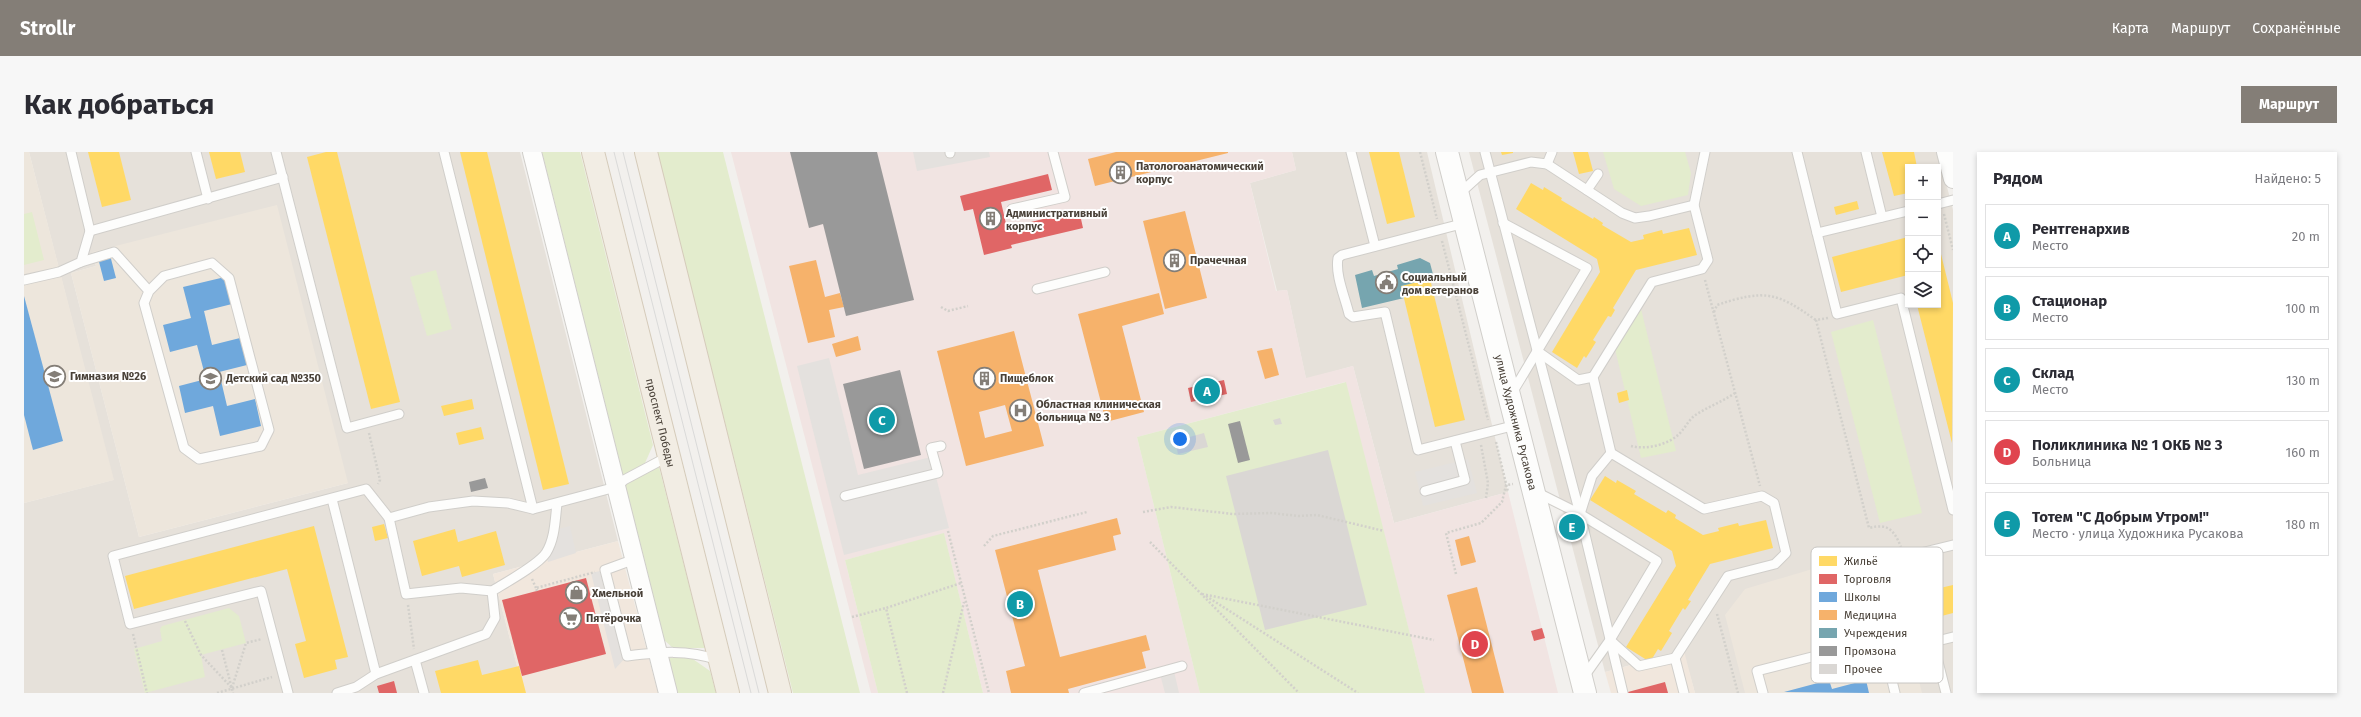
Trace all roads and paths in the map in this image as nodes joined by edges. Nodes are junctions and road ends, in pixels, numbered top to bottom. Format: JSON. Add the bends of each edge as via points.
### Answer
{"nodes":[{"id":1,"x":71,"y":152,"type":"edge"},
{"id":2,"x":196,"y":152,"type":"edge"},
{"id":3,"x":276,"y":152,"type":"edge"},
{"id":4,"x":444,"y":152,"type":"edge"},
{"id":5,"x":532,"y":152,"type":"edge"},
{"id":6,"x":593,"y":152,"type":"edge"},
{"id":7,"x":646,"y":152,"type":"edge"},
{"id":8,"x":1053,"y":152,"type":"edge"},
{"id":9,"x":1351,"y":152,"type":"edge"},
{"id":10,"x":1420,"y":152,"type":"edge"},
{"id":11,"x":1447,"y":152,"type":"edge"},
{"id":12,"x":1485,"y":152,"type":"edge"},
{"id":13,"x":1552,"y":152,"type":"edge"},
{"id":14,"x":1705,"y":152,"type":"edge"},
{"id":15,"x":1797,"y":152,"type":"edge"},
{"id":16,"x":1866,"y":152,"type":"edge"},
{"id":17,"x":1946,"y":152,"type":"edge"},
{"id":18,"x":1547,"y":164,"type":"junction"},
{"id":19,"x":1490,"y":172,"type":"junction"},
{"id":20,"x":1598,"y":174,"type":"dead end"},
{"id":21,"x":283,"y":177,"type":"junction"},
{"id":22,"x":1953,"y":177,"type":"edge"},
{"id":23,"x":1587,"y":190,"type":"junction"},
{"id":24,"x":1458,"y":195,"type":"junction"},
{"id":25,"x":208,"y":199,"type":"junction"},
{"id":26,"x":1953,"y":200,"type":"edge"},
{"id":27,"x":1941,"y":203,"type":"edge"},
{"id":28,"x":1694,"y":205,"type":"junction"},
{"id":29,"x":1941,"y":207,"type":"edge"},
{"id":30,"x":1012,"y":210,"type":"dead end"},
{"id":31,"x":1905,"y":212,"type":"edge"},
{"id":32,"x":1882,"y":217,"type":"junction"},
{"id":33,"x":1465,"y":223,"type":"junction"},
{"id":34,"x":1504,"y":223,"type":"junction"},
{"id":35,"x":1440,"y":230,"type":"junction"},
{"id":36,"x":90,"y":231,"type":"junction"},
{"id":37,"x":1817,"y":234,"type":"junction"},
{"id":38,"x":1375,"y":246,"type":"junction"},
{"id":39,"x":1953,"y":250,"type":"edge"},
{"id":40,"x":81,"y":262,"type":"junction"},
{"id":41,"x":1702,"y":269,"type":"junction"},
{"id":42,"x":1105,"y":272,"type":"dead end"},
{"id":43,"x":24,"y":280,"type":"edge"},
{"id":44,"x":1037,"y":288,"type":"dead end"},
{"id":45,"x":149,"y":291,"type":"junction"},
{"id":46,"x":968,"y":306,"type":"dead end"},
{"id":47,"x":941,"y":307,"type":"dead end"},
{"id":48,"x":1714,"y":312,"type":"junction"},
{"id":49,"x":1836,"y":314,"type":"junction"},
{"id":50,"x":1818,"y":322,"type":"junction"},
{"id":51,"x":1537,"y":351,"type":"junction"},
{"id":52,"x":1593,"y":378,"type":"junction"},
{"id":53,"x":1735,"y":394,"type":"junction"},
{"id":54,"x":1509,"y":398,"type":"junction"},
{"id":55,"x":399,"y":414,"type":"dead end"},
{"id":56,"x":366,"y":423,"type":"junction"},
{"id":57,"x":1516,"y":425,"type":"junction"},
{"id":58,"x":1491,"y":427,"type":"junction"},
{"id":59,"x":1478,"y":435,"type":"junction"},
{"id":60,"x":1455,"y":441,"type":"junction"},
{"id":61,"x":941,"y":446,"type":"dead end"},
{"id":62,"x":1631,"y":446,"type":"dead end"},
{"id":63,"x":1611,"y":453,"type":"junction"},
{"id":64,"x":669,"y":456,"type":"junction"},
{"id":65,"x":1506,"y":485,"type":"junction"},
{"id":66,"x":1531,"y":485,"type":"junction"},
{"id":67,"x":616,"y":487,"type":"junction"},
{"id":68,"x":1424,"y":490,"type":"dead end"},
{"id":69,"x":1508,"y":492,"type":"dead end"},
{"id":70,"x":371,"y":496,"type":"junction"},
{"id":71,"x":845,"y":496,"type":"dead end"},
{"id":72,"x":1762,"y":496,"type":"junction"},
{"id":73,"x":1486,"y":498,"type":"dead end"},
{"id":74,"x":332,"y":499,"type":"junction"},
{"id":75,"x":557,"y":504,"type":"junction"},
{"id":76,"x":533,"y":509,"type":"junction"},
{"id":77,"x":1953,"y":510,"type":"edge"},
{"id":78,"x":1087,"y":512,"type":"dead end"},
{"id":79,"x":1143,"y":512,"type":"dead end"},
{"id":80,"x":1580,"y":514,"type":"junction"},
{"id":81,"x":389,"y":518,"type":"junction"},
{"id":82,"x":948,"y":531,"type":"dead end"},
{"id":83,"x":1384,"y":531,"type":"dead end"},
{"id":84,"x":1150,"y":542,"type":"dead end"},
{"id":85,"x":1953,"y":545,"type":"edge"},
{"id":86,"x":984,"y":546,"type":"dead end"},
{"id":87,"x":1900,"y":547,"type":"edge"},
{"id":88,"x":1943,"y":547,"type":"edge"},
{"id":89,"x":635,"y":559,"type":"junction"},
{"id":90,"x":591,"y":573,"type":"dead end"},
{"id":91,"x":1456,"y":574,"type":"dead end"},
{"id":92,"x":960,"y":583,"type":"junction"},
{"id":93,"x":492,"y":591,"type":"junction"},
{"id":94,"x":537,"y":591,"type":"dead end"},
{"id":95,"x":406,"y":594,"type":"junction"},
{"id":96,"x":1202,"y":594,"type":"junction"},
{"id":97,"x":1713,"y":599,"type":"junction"},
{"id":98,"x":965,"y":600,"type":"junction"},
{"id":99,"x":886,"y":608,"type":"junction"},
{"id":100,"x":182,"y":610,"type":"junction"},
{"id":101,"x":852,"y":617,"type":"dead end"},
{"id":102,"x":130,"y":624,"type":"junction"},
{"id":103,"x":273,"y":635,"type":"junction"},
{"id":104,"x":1953,"y":637,"type":"edge"},
{"id":105,"x":1434,"y":640,"type":"dead end"},
{"id":106,"x":1610,"y":640,"type":"junction"},
{"id":107,"x":1943,"y":640,"type":"edge"},
{"id":108,"x":222,"y":650,"type":"dead end"},
{"id":109,"x":658,"y":652,"type":"junction"},
{"id":110,"x":1811,"y":657,"type":"edge"},
{"id":111,"x":1675,"y":658,"type":"junction"},
{"id":112,"x":415,"y":660,"type":"junction"},
{"id":113,"x":720,"y":661,"type":"junction"},
{"id":114,"x":1182,"y":666,"type":"dead end"},
{"id":115,"x":283,"y":674,"type":"junction"},
{"id":116,"x":376,"y":674,"type":"junction"},
{"id":117,"x":1943,"y":681,"type":"edge"},
{"id":118,"x":1893,"y":683,"type":"edge"},
{"id":119,"x":1583,"y":687,"type":"edge"},
{"id":120,"x":232,"y":688,"type":"junction"},
{"id":121,"x":147,"y":693,"type":"edge"},
{"id":122,"x":217,"y":693,"type":"edge"},
{"id":123,"x":234,"y":693,"type":"edge"},
{"id":124,"x":288,"y":693,"type":"edge"},
{"id":125,"x":337,"y":693,"type":"edge"},
{"id":126,"x":424,"y":693,"type":"edge"},
{"id":127,"x":668,"y":693,"type":"edge"},
{"id":128,"x":728,"y":693,"type":"edge"},
{"id":129,"x":780,"y":693,"type":"edge"},
{"id":130,"x":907,"y":693,"type":"edge"},
{"id":131,"x":943,"y":693,"type":"edge"},
{"id":132,"x":988,"y":693,"type":"edge"},
{"id":133,"x":1084,"y":693,"type":"edge"},
{"id":134,"x":1299,"y":693,"type":"edge"},
{"id":135,"x":1358,"y":693,"type":"edge"},
{"id":136,"x":1623,"y":693,"type":"edge"},
{"id":137,"x":1684,"y":693,"type":"edge"},
{"id":138,"x":1738,"y":693,"type":"edge"},
{"id":139,"x":1763,"y":693,"type":"edge"},
{"id":140,"x":1895,"y":693,"type":"edge"},
{"id":141,"x":1946,"y":693,"type":"edge"}],
"edges":[{"from":1,"to":36,"type":"lane"},
{"from":2,"to":25,"type":"lane"},
{"from":3,"to":21,"type":"lane"},
{"from":4,"to":76,"type":"lane"},
{"from":5,"to":67,"type":"street"},
{"from":6,"to":64,"type":"main road","name":"проспект Победы"},
{"from":7,"to":129,"type":"main road"},
{"from":8,"to":30,"type":"lane","via":[[1065,197]]},
{"from":9,"to":38,"type":"lane"},
{"from":10,"to":35,"type":"path"},
{"from":11,"to":24,"type":"street","name":"улица Художника Русакова"},
{"from":12,"to":19,"type":"lane"},
{"from":13,"to":18,"type":"lane"},
{"from":14,"to":28,"type":"lane"},
{"from":15,"to":37,"type":"lane"},
{"from":16,"to":32,"type":"lane"},
{"from":17,"to":22,"type":"street"},
{"from":18,"to":19,"type":"lane","via":[[1531,162]]},
{"from":18,"to":23,"type":"lane"},
{"from":19,"to":24,"type":"lane","via":[[1480,175]]},
{"from":19,"to":34,"type":"lane"},
{"from":20,"to":23,"type":"lane"},
{"from":21,"to":25,"type":"lane"},
{"from":21,"to":56,"type":"lane","via":[[347,428]]},
{"from":23,"to":28,"type":"lane","via":[[1622,213],[1635,218]]},
{"from":24,"to":33,"type":"street","name":"улица Художника Русакова"},
{"from":25,"to":36,"type":"lane"},
{"from":26,"to":27,"type":"lane"},
{"from":28,"to":41,"type":"lane","via":[[1708,260]]},
{"from":29,"to":39,"type":"path"},
{"from":31,"to":32,"type":"lane"},
{"from":32,"to":37,"type":"lane"},
{"from":33,"to":35,"type":"lane"},
{"from":33,"to":54,"type":"street","name":"улица Художника Русакова"},
{"from":34,"to":51,"type":"lane"},
{"from":34,"to":51,"type":"lane","via":[[1587,268]]},
{"from":35,"to":38,"type":"lane"},
{"from":35,"to":58,"type":"path"},
{"from":36,"to":40,"type":"lane"},
{"from":37,"to":49,"type":"lane"},
{"from":38,"to":60,"type":"lane","via":[[1338,258],[1337,265],[1349,314],[1353,318],[1359,318],[1385,312],[1418,450]]},
{"from":40,"to":43,"type":"lane","via":[[59,272]]},
{"from":40,"to":45,"type":"lane","via":[[114,252]]},
{"from":41,"to":48,"type":"path"},
{"from":41,"to":52,"type":"lane","via":[[1652,282]]},
{"from":42,"to":44,"type":"lane"},
{"from":45,"to":45,"type":"lane","via":[[144,303],[184,448],[199,459],[261,446],[269,430],[229,278],[212,263],[164,276]]},
{"from":46,"to":47,"type":"path","via":[[948,311]]},
{"from":48,"to":50,"type":"path","via":[[1717,305],[1762,294],[1777,297],[1796,306]]},
{"from":48,"to":53,"type":"path"},
{"from":49,"to":50,"type":"path"},
{"from":49,"to":77,"type":"lane","via":[[1900,298]]},
{"from":50,"to":87,"type":"path","via":[[1816,320],[1869,528],[1883,526],[1894,532]]},
{"from":51,"to":52,"type":"lane","via":[[1578,380]]},
{"from":51,"to":54,"type":"lane"},
{"from":51,"to":80,"type":"lane"},
{"from":52,"to":63,"type":"lane"},
{"from":53,"to":62,"type":"path","via":[[1693,417],[1671,440],[1660,445]]},
{"from":53,"to":72,"type":"path"},
{"from":54,"to":57,"type":"street","name":"улица Художника Русакова"},
{"from":55,"to":56,"type":"lane"},
{"from":56,"to":70,"type":"path","via":[[380,480]]},
{"from":57,"to":58,"type":"lane"},
{"from":57,"to":66,"type":"street","name":"улица Художника Русакова"},
{"from":58,"to":59,"type":"lane"},
{"from":58,"to":65,"type":"path"},
{"from":59,"to":60,"type":"lane"},
{"from":59,"to":73,"type":"path","via":[[1488,483]]},
{"from":60,"to":68,"type":"lane","via":[[1465,480]]},
{"from":61,"to":71,"type":"lane","via":[[931,448],[938,473]]},
{"from":63,"to":72,"type":"lane","via":[[1704,509]]},
{"from":63,"to":80,"type":"lane","via":[[1592,476]]},
{"from":64,"to":67,"type":"lane","via":[[624,480]]},
{"from":64,"to":113,"type":"main road","name":"проспект Победы"},
{"from":65,"to":66,"type":"path"},
{"from":65,"to":69,"type":"path"},
{"from":65,"to":91,"type":"path","via":[[1502,502],[1481,523],[1446,533]]},
{"from":66,"to":80,"type":"lane"},
{"from":66,"to":119,"type":"street","name":"улица Художника Русакова"},
{"from":67,"to":75,"type":"lane"},
{"from":67,"to":89,"type":"street"},
{"from":70,"to":74,"type":"lane","via":[[366,489]]},
{"from":70,"to":81,"type":"lane"},
{"from":72,"to":97,"type":"lane","via":[[1774,503],[1786,553],[1775,564],[1728,576]]},
{"from":74,"to":102,"type":"lane","via":[[113,556]]},
{"from":74,"to":116,"type":"lane"},
{"from":75,"to":76,"type":"lane"},
{"from":75,"to":93,"type":"lane","via":[[554,530],[546,554]]},
{"from":76,"to":81,"type":"lane","via":[[473,501]]},
{"from":78,"to":86,"type":"path","via":[[993,536]]},
{"from":79,"to":83,"type":"path","via":[[1172,507],[1233,514],[1317,515]]},
{"from":80,"to":106,"type":"lane"},
{"from":80,"to":106,"type":"lane","via":[[1656,561]]},
{"from":81,"to":95,"type":"lane"},
{"from":82,"to":92,"type":"path"},
{"from":84,"to":96,"type":"path"},
{"from":85,"to":88,"type":"lane"},
{"from":89,"to":109,"type":"street"},
{"from":89,"to":109,"type":"lane","via":[[605,570],[627,656]]},
{"from":90,"to":94,"type":"path","via":[[536,588]]},
{"from":92,"to":98,"type":"path"},
{"from":92,"to":99,"type":"path"},
{"from":93,"to":95,"type":"lane","via":[[461,588]]},
{"from":93,"to":112,"type":"lane","via":[[495,618],[486,634]]},
{"from":95,"to":112,"type":"path"},
{"from":96,"to":105,"type":"path"},
{"from":96,"to":134,"type":"path"},
{"from":96,"to":135,"type":"path"},
{"from":97,"to":111,"type":"lane"},
{"from":97,"to":138,"type":"path"},
{"from":98,"to":131,"type":"path"},
{"from":98,"to":132,"type":"path"},
{"from":99,"to":101,"type":"path"},
{"from":99,"to":130,"type":"path"},
{"from":100,"to":102,"type":"lane"},
{"from":100,"to":103,"type":"lane","via":[[261,591]]},
{"from":100,"to":120,"type":"path","via":[[201,655]]},
{"from":102,"to":121,"type":"path"},
{"from":103,"to":115,"type":"lane"},
{"from":103,"to":120,"type":"path","via":[[246,643]]},
{"from":104,"to":107,"type":"lane"},
{"from":106,"to":111,"type":"lane","via":[[1639,666]]},
{"from":106,"to":119,"type":"lane"},
{"from":106,"to":136,"type":"lane"},
{"from":108,"to":120,"type":"path"},
{"from":109,"to":113,"type":"lane","via":[[699,653]]},
{"from":109,"to":127,"type":"street"},
{"from":110,"to":139,"type":"lane","via":[[1757,671]]},
{"from":111,"to":137,"type":"lane"},
{"from":112,"to":116,"type":"lane"},
{"from":112,"to":126,"type":"lane"},
{"from":113,"to":128,"type":"main road","name":"проспект Победы"},
{"from":114,"to":133,"type":"lane"},
{"from":115,"to":120,"type":"path"},
{"from":115,"to":124,"type":"lane"},
{"from":116,"to":125,"type":"lane","via":[[356,687]]},
{"from":117,"to":141,"type":"lane"},
{"from":118,"to":140,"type":"lane"},
{"from":120,"to":122,"type":"path"},
{"from":120,"to":123,"type":"path"}]}
